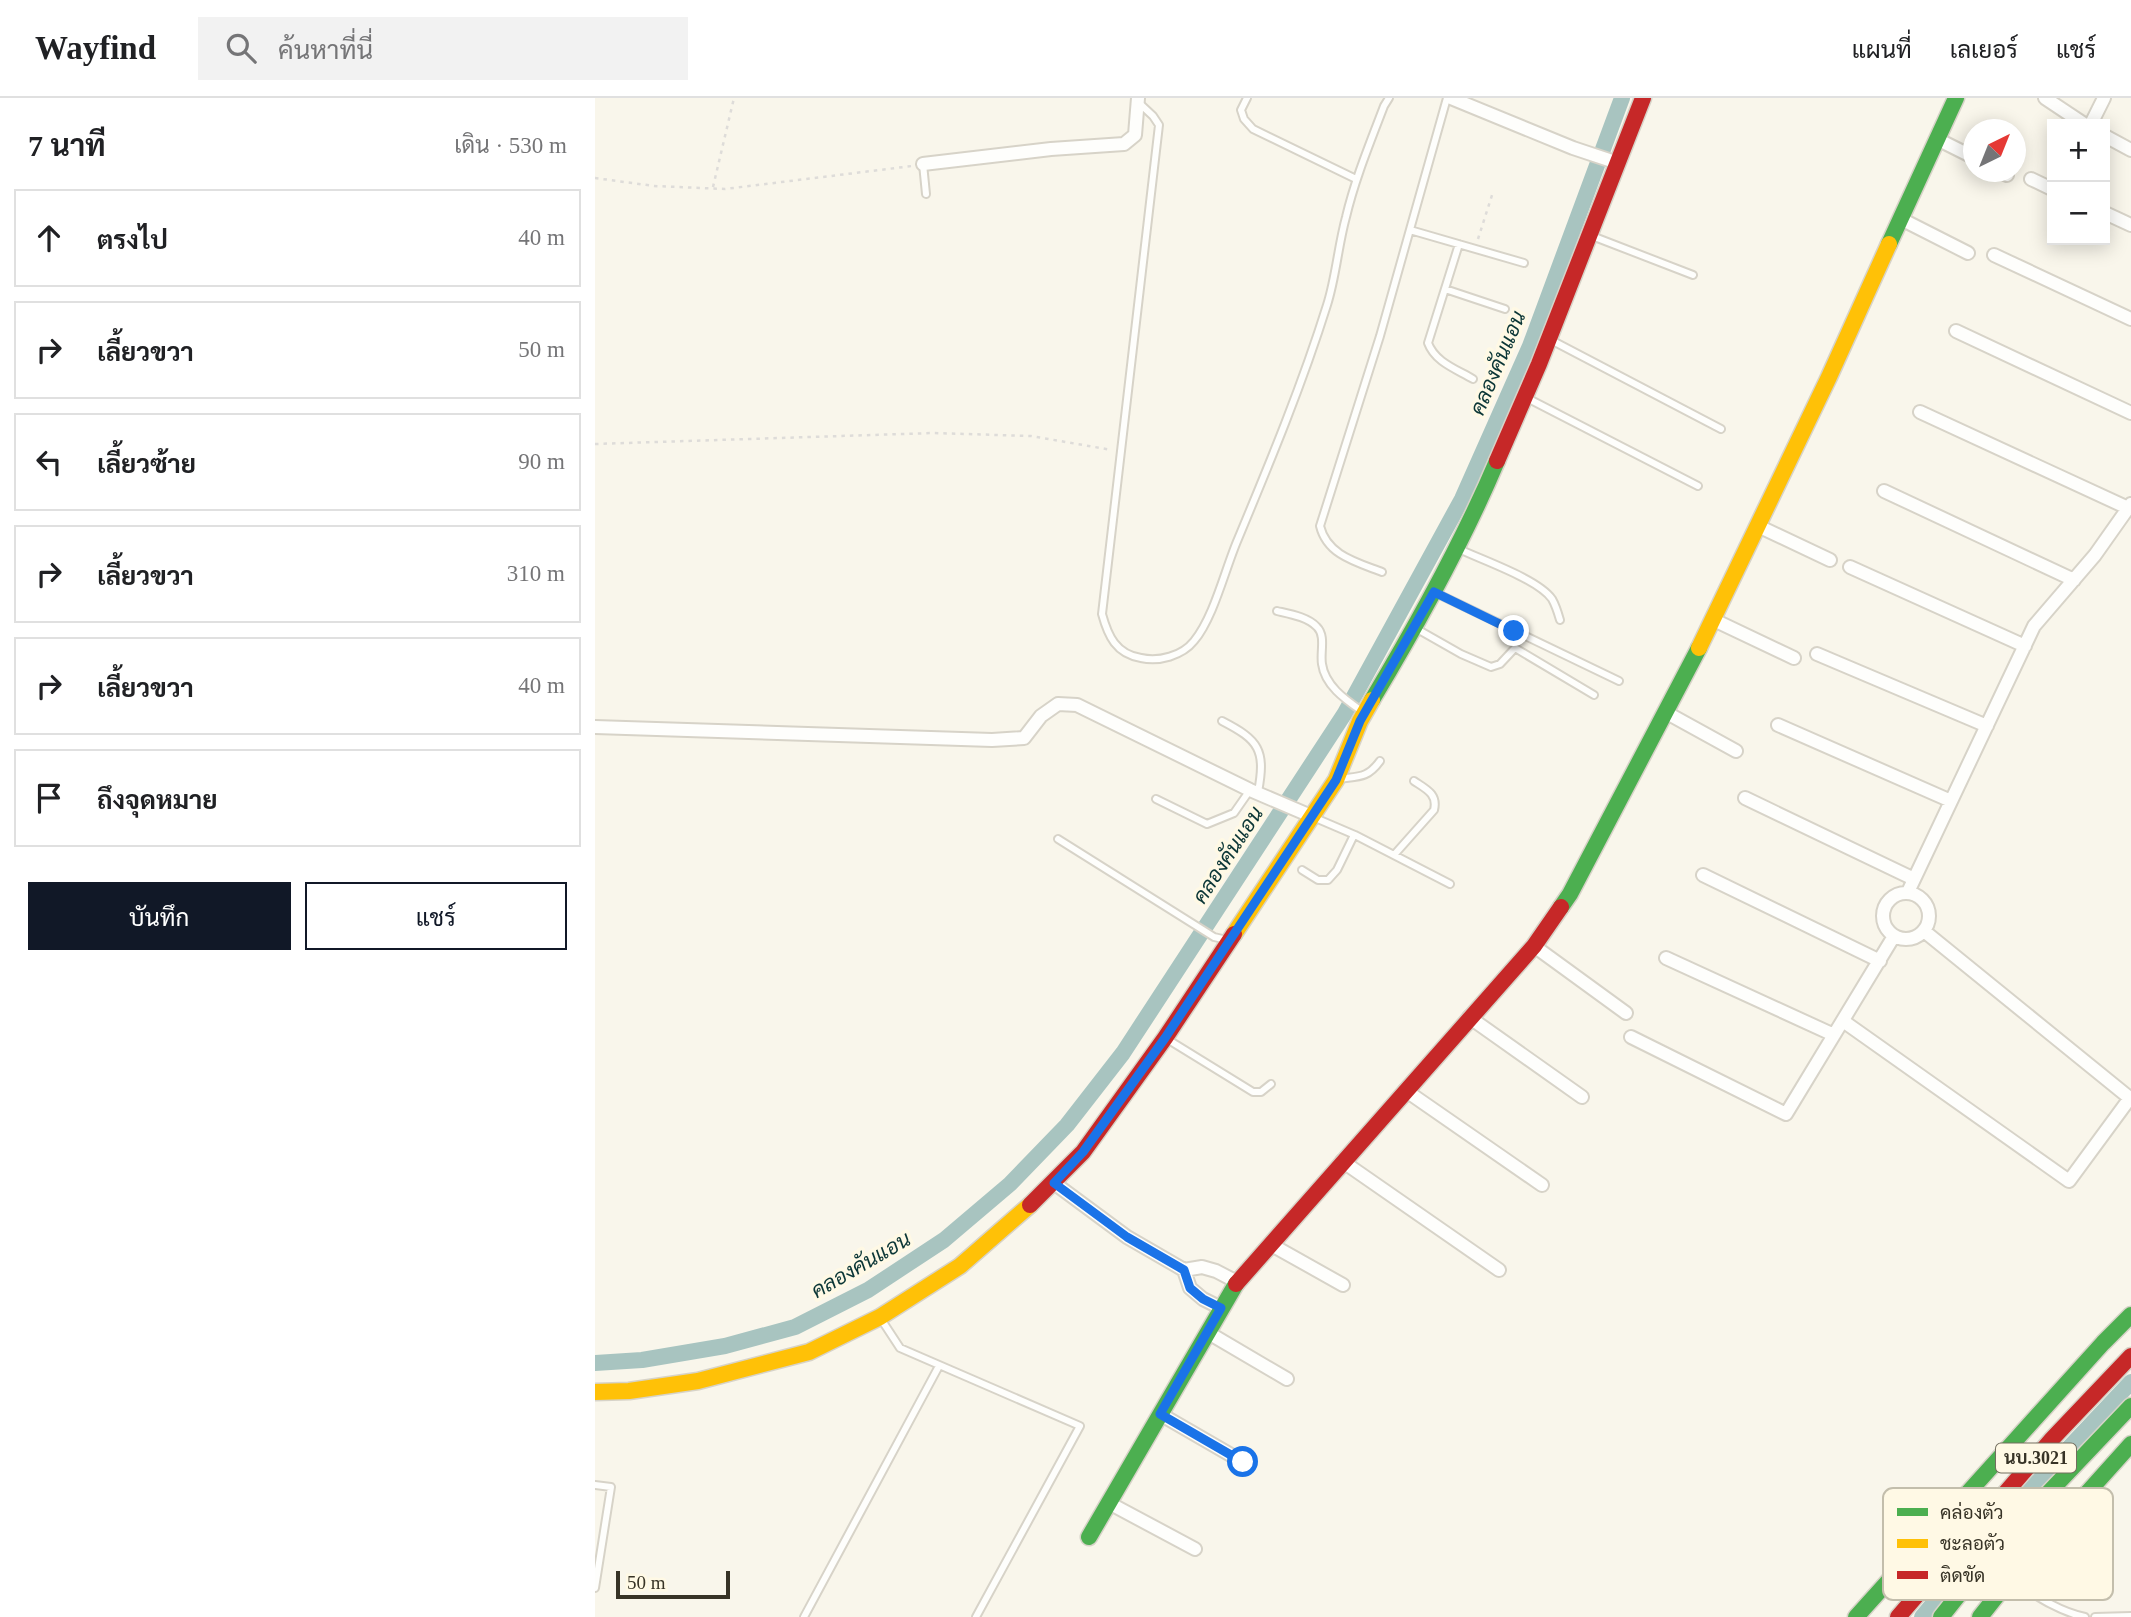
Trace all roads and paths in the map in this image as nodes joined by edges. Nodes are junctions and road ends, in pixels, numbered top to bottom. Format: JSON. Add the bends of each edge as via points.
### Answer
{"nodes":[{"id":1,"x":734,"y":98,"type":"edge"},
{"id":2,"x":1247,"y":98,"type":"edge"},
{"id":3,"x":1389,"y":98,"type":"edge"},
{"id":4,"x":1449,"y":98,"type":"edge"},
{"id":5,"x":1643,"y":98,"type":"edge"},
{"id":6,"x":1956,"y":98,"type":"edge"},
{"id":7,"x":2045,"y":98,"type":"edge"},
{"id":8,"x":2104,"y":98,"type":"edge"},
{"id":9,"x":1138,"y":100,"type":"edge"},
{"id":10,"x":2076,"y":119,"type":"edge"},
{"id":11,"x":2094,"y":119,"type":"edge"},
{"id":12,"x":1937,"y":139,"type":"junction"},
{"id":13,"x":2110,"y":139,"type":"edge"},
{"id":14,"x":2131,"y":150,"type":"edge"},
{"id":15,"x":1963,"y":153,"type":"edge"},
{"id":16,"x":1613,"y":161,"type":"junction"},
{"id":17,"x":923,"y":164,"type":"junction"},
{"id":18,"x":595,"y":178,"type":"edge"},
{"id":19,"x":1356,"y":179,"type":"junction"},
{"id":20,"x":2031,"y":179,"type":"dead end"},
{"id":21,"x":2047,"y":187,"type":"edge"},
{"id":22,"x":712,"y":188,"type":"junction"},
{"id":23,"x":1493,"y":192,"type":"dead end"},
{"id":24,"x":926,"y":194,"type":"dead end"},
{"id":25,"x":2110,"y":215,"type":"edge"},
{"id":26,"x":1901,"y":219,"type":"junction"},
{"id":27,"x":2131,"y":225,"type":"edge"},
{"id":28,"x":1411,"y":230,"type":"junction"},
{"id":29,"x":1590,"y":236,"type":"junction"},
{"id":30,"x":1459,"y":244,"type":"junction"},
{"id":31,"x":1475,"y":248,"type":"junction"},
{"id":32,"x":1968,"y":253,"type":"dead end"},
{"id":33,"x":1994,"y":255,"type":"dead end"},
{"id":34,"x":1524,"y":263,"type":"dead end"},
{"id":35,"x":1693,"y":275,"type":"dead end"},
{"id":36,"x":1445,"y":289,"type":"junction"},
{"id":37,"x":1505,"y":309,"type":"dead end"},
{"id":38,"x":2131,"y":319,"type":"edge"},
{"id":39,"x":1956,"y":331,"type":"dead end"},
{"id":40,"x":1549,"y":339,"type":"junction"},
{"id":41,"x":1473,"y":379,"type":"dead end"},
{"id":42,"x":1525,"y":397,"type":"junction"},
{"id":43,"x":1920,"y":412,"type":"dead end"},
{"id":44,"x":2131,"y":413,"type":"edge"},
{"id":45,"x":1721,"y":429,"type":"dead end"},
{"id":46,"x":595,"y":444,"type":"edge"},
{"id":47,"x":1121,"y":451,"type":"junction"},
{"id":48,"x":1698,"y":486,"type":"dead end"},
{"id":49,"x":1884,"y":491,"type":"dead end"},
{"id":50,"x":2130,"y":506,"type":"edge"},
{"id":51,"x":1758,"y":526,"type":"junction"},
{"id":52,"x":1457,"y":548,"type":"junction"},
{"id":53,"x":1830,"y":560,"type":"dead end"},
{"id":54,"x":1850,"y":567,"type":"dead end"},
{"id":55,"x":1382,"y":572,"type":"dead end"},
{"id":56,"x":2074,"y":580,"type":"junction"},
{"id":57,"x":1434,"y":592,"type":"junction"},
{"id":58,"x":1277,"y":611,"type":"dead end"},
{"id":59,"x":1560,"y":620,"type":"dead end"},
{"id":60,"x":1714,"y":620,"type":"junction"},
{"id":61,"x":1415,"y":628,"type":"junction"},
{"id":62,"x":2025,"y":646,"type":"junction"},
{"id":63,"x":1817,"y":654,"type":"dead end"},
{"id":64,"x":1794,"y":658,"type":"dead end"},
{"id":65,"x":1619,"y":681,"type":"dead end"},
{"id":66,"x":1594,"y":695,"type":"dead end"},
{"id":67,"x":1359,"y":710,"type":"junction"},
{"id":68,"x":1667,"y":713,"type":"junction"},
{"id":69,"x":1222,"y":721,"type":"dead end"},
{"id":70,"x":1778,"y":725,"type":"dead end"},
{"id":71,"x":1987,"y":726,"type":"junction"},
{"id":72,"x":595,"y":727,"type":"edge"},
{"id":73,"x":1736,"y":751,"type":"dead end"},
{"id":74,"x":1380,"y":761,"type":"dead end"},
{"id":75,"x":1336,"y":780,"type":"junction"},
{"id":76,"x":1413,"y":781,"type":"dead end"},
{"id":77,"x":1258,"y":792,"type":"junction"},
{"id":78,"x":1745,"y":798,"type":"dead end"},
{"id":79,"x":1156,"y":799,"type":"dead end"},
{"id":80,"x":1951,"y":800,"type":"junction"},
{"id":81,"x":1311,"y":816,"type":"junction"},
{"id":82,"x":1354,"y":835,"type":"junction"},
{"id":83,"x":1058,"y":839,"type":"dead end"},
{"id":84,"x":1394,"y":855,"type":"junction"},
{"id":85,"x":1302,"y":870,"type":"dead end"},
{"id":86,"x":1703,"y":875,"type":"dead end"},
{"id":87,"x":1914,"y":879,"type":"junction"},
{"id":88,"x":1450,"y":884,"type":"dead end"},
{"id":89,"x":1908,"y":892,"type":"junction"},
{"id":90,"x":1924,"y":931,"type":"junction"},
{"id":91,"x":1894,"y":936,"type":"junction"},
{"id":92,"x":1231,"y":941,"type":"junction"},
{"id":93,"x":1534,"y":946,"type":"junction"},
{"id":94,"x":1666,"y":958,"type":"dead end"},
{"id":95,"x":1879,"y":961,"type":"junction"},
{"id":96,"x":1626,"y":1013,"type":"dead end"},
{"id":97,"x":1469,"y":1017,"type":"junction"},
{"id":98,"x":1843,"y":1021,"type":"junction"},
{"id":99,"x":1834,"y":1035,"type":"junction"},
{"id":100,"x":1631,"y":1037,"type":"dead end"},
{"id":101,"x":1165,"y":1038,"type":"junction"},
{"id":102,"x":1271,"y":1084,"type":"dead end"},
{"id":103,"x":1405,"y":1090,"type":"junction"},
{"id":104,"x":1582,"y":1097,"type":"dead end"},
{"id":105,"x":2130,"y":1098,"type":"edge"},
{"id":106,"x":1342,"y":1161,"type":"junction"},
{"id":107,"x":1054,"y":1183,"type":"junction"},
{"id":108,"x":1542,"y":1185,"type":"dead end"},
{"id":109,"x":1270,"y":1244,"type":"junction"},
{"id":110,"x":1184,"y":1270,"type":"junction"},
{"id":111,"x":1499,"y":1270,"type":"dead end"},
{"id":112,"x":1237,"y":1282,"type":"junction"},
{"id":113,"x":1343,"y":1285,"type":"dead end"},
{"id":114,"x":1221,"y":1308,"type":"junction"},
{"id":115,"x":2131,"y":1315,"type":"edge"},
{"id":116,"x":880,"y":1317,"type":"junction"},
{"id":117,"x":1207,"y":1332,"type":"junction"},
{"id":118,"x":2131,"y":1356,"type":"edge"},
{"id":119,"x":939,"y":1366,"type":"junction"},
{"id":120,"x":1287,"y":1378,"type":"dead end"},
{"id":121,"x":595,"y":1392,"type":"edge"},
{"id":122,"x":2131,"y":1406,"type":"edge"},
{"id":123,"x":1160,"y":1414,"type":"junction"},
{"id":124,"x":2131,"y":1444,"type":"edge"},
{"id":125,"x":1243,"y":1462,"type":"dead end"},
{"id":126,"x":595,"y":1485,"type":"edge"},
{"id":127,"x":1973,"y":1488,"type":"edge"},
{"id":128,"x":2009,"y":1488,"type":"edge"},
{"id":129,"x":2053,"y":1488,"type":"edge"},
{"id":130,"x":2092,"y":1488,"type":"edge"},
{"id":131,"x":1109,"y":1503,"type":"junction"},
{"id":132,"x":1089,"y":1537,"type":"dead end"},
{"id":133,"x":1195,"y":1549,"type":"dead end"},
{"id":134,"x":595,"y":1588,"type":"edge"},
{"id":135,"x":1883,"y":1588,"type":"edge"},
{"id":136,"x":1912,"y":1600,"type":"edge"},
{"id":137,"x":1955,"y":1600,"type":"edge"},
{"id":138,"x":1993,"y":1600,"type":"edge"},
{"id":139,"x":2043,"y":1600,"type":"edge"},
{"id":140,"x":1858,"y":1616,"type":"edge"},
{"id":141,"x":2131,"y":1616,"type":"edge"},
{"id":142,"x":804,"y":1617,"type":"edge"},
{"id":143,"x":976,"y":1617,"type":"edge"},
{"id":144,"x":1898,"y":1617,"type":"edge"},
{"id":145,"x":1941,"y":1617,"type":"edge"},
{"id":146,"x":1980,"y":1617,"type":"edge"},
{"id":147,"x":2085,"y":1617,"type":"edge"},
{"id":148,"x":2095,"y":1617,"type":"edge"}],
"edges":[{"from":1,"to":22,"type":"path"},
{"from":2,"to":19,"type":"lane","via":[[1241,110],[1253,128]]},
{"from":3,"to":19,"type":"lane"},
{"from":4,"to":16,"type":"street"},
{"from":4,"to":28,"type":"lane"},
{"from":5,"to":16,"type":"street"},
{"from":6,"to":12,"type":"street"},
{"from":7,"to":10,"type":"street"},
{"from":8,"to":11,"type":"street"},
{"from":9,"to":17,"type":"street","via":[[1135,135],[1124,144]]},
{"from":9,"to":47,"type":"lane","via":[[1159,125]]},
{"from":12,"to":15,"type":"street"},
{"from":12,"to":26,"type":"street"},
{"from":13,"to":14,"type":"street"},
{"from":16,"to":29,"type":"street"},
{"from":17,"to":22,"type":"path"},
{"from":17,"to":24,"type":"lane"},
{"from":18,"to":22,"type":"path"},
{"from":19,"to":47,"type":"lane","via":[[1328,301],[1261,486],[1205,625],[1181,653],[1164,658],[1127,655],[1114,644],[1102,614]]},
{"from":20,"to":21,"type":"street"},
{"from":23,"to":31,"type":"path"},
{"from":25,"to":27,"type":"street"},
{"from":26,"to":32,"type":"street"},
{"from":26,"to":51,"type":"street"},
{"from":28,"to":30,"type":"lane"},
{"from":28,"to":55,"type":"lane","via":[[1320,526],[1332,550]]},
{"from":29,"to":35,"type":"lane"},
{"from":29,"to":40,"type":"street"},
{"from":30,"to":31,"type":"lane"},
{"from":30,"to":36,"type":"lane"},
{"from":31,"to":34,"type":"lane"},
{"from":33,"to":38,"type":"street"},
{"from":36,"to":37,"type":"lane"},
{"from":36,"to":41,"type":"lane","via":[[1428,343],[1442,362]]},
{"from":39,"to":44,"type":"street"},
{"from":40,"to":42,"type":"street"},
{"from":40,"to":45,"type":"lane"},
{"from":42,"to":48,"type":"lane"},
{"from":42,"to":52,"type":"street"},
{"from":43,"to":50,"type":"street"},
{"from":46,"to":47,"type":"path","via":[[933,433],[1031,436]]},
{"from":49,"to":56,"type":"street"},
{"from":50,"to":56,"type":"street"},
{"from":51,"to":53,"type":"street"},
{"from":51,"to":60,"type":"street"},
{"from":52,"to":57,"type":"street"},
{"from":52,"to":59,"type":"lane","via":[[1545,591]]},
{"from":54,"to":62,"type":"street"},
{"from":56,"to":62,"type":"street","via":[[2035,626]]},
{"from":57,"to":61,"type":"street"},
{"from":57,"to":65,"type":"lane"},
{"from":58,"to":67,"type":"lane","via":[[1316,625],[1322,633],[1327,678]]},
{"from":60,"to":64,"type":"street"},
{"from":60,"to":68,"type":"street"},
{"from":61,"to":66,"type":"lane","via":[[1491,667],[1515,648]]},
{"from":61,"to":67,"type":"street"},
{"from":62,"to":71,"type":"street"},
{"from":63,"to":71,"type":"street"},
{"from":67,"to":75,"type":"street"},
{"from":68,"to":73,"type":"street"},
{"from":68,"to":93,"type":"street","via":[[1570,894]]},
{"from":69,"to":77,"type":"lane","via":[[1246,733],[1259,752]]},
{"from":70,"to":80,"type":"street"},
{"from":71,"to":80,"type":"street"},
{"from":72,"to":77,"type":"street","via":[[992,740],[1024,737],[1058,704],[1077,705]]},
{"from":74,"to":75,"type":"lane","via":[[1363,777]]},
{"from":75,"to":81,"type":"street"},
{"from":76,"to":84,"type":"lane","via":[[1430,792],[1436,803]]},
{"from":77,"to":79,"type":"lane","via":[[1234,813],[1207,824]]},
{"from":77,"to":81,"type":"street"},
{"from":78,"to":87,"type":"street"},
{"from":80,"to":87,"type":"street"},
{"from":81,"to":82,"type":"lane"},
{"from":81,"to":92,"type":"street"},
{"from":82,"to":84,"type":"lane"},
{"from":82,"to":85,"type":"lane","via":[[1328,880],[1318,880]]},
{"from":83,"to":92,"type":"lane","via":[[1215,937]]},
{"from":84,"to":88,"type":"lane"},
{"from":86,"to":95,"type":"street"},
{"from":87,"to":89,"type":"street"},
{"from":89,"to":90,"type":"street","via":[[1926,903],[1929,917]]},
{"from":89,"to":91,"type":"street","via":[[1893,896],[1884,908],[1884,924]]},
{"from":90,"to":91,"type":"street","via":[[1910,939]]},
{"from":90,"to":105,"type":"street"},
{"from":91,"to":95,"type":"street"},
{"from":92,"to":101,"type":"street"},
{"from":93,"to":96,"type":"street"},
{"from":93,"to":97,"type":"street"},
{"from":94,"to":99,"type":"street"},
{"from":95,"to":98,"type":"street"},
{"from":97,"to":103,"type":"street"},
{"from":97,"to":104,"type":"street"},
{"from":98,"to":99,"type":"street"},
{"from":98,"to":105,"type":"street","via":[[2069,1181]]},
{"from":99,"to":100,"type":"street","via":[[1786,1114]]},
{"from":101,"to":102,"type":"lane","via":[[1253,1092]]},
{"from":101,"to":107,"type":"street","via":[[1083,1152]]},
{"from":103,"to":106,"type":"street"},
{"from":103,"to":108,"type":"street"},
{"from":106,"to":109,"type":"street"},
{"from":106,"to":111,"type":"street"},
{"from":107,"to":110,"type":"street","via":[[1127,1237]]},
{"from":107,"to":116,"type":"street","via":[[960,1266]]},
{"from":109,"to":112,"type":"street"},
{"from":109,"to":113,"type":"street"},
{"from":110,"to":112,"type":"street","via":[[1202,1267]]},
{"from":110,"to":114,"type":"street","via":[[1190,1288]]},
{"from":112,"to":114,"type":"street"},
{"from":114,"to":117,"type":"street"},
{"from":115,"to":127,"type":"street"},
{"from":116,"to":119,"type":"lane","via":[[900,1348]]},
{"from":116,"to":121,"type":"street","via":[[809,1352],[760,1367],[698,1381]]},
{"from":117,"to":120,"type":"street"},
{"from":117,"to":123,"type":"street"},
{"from":118,"to":128,"type":"street","number":"นบ.3021"},
{"from":119,"to":142,"type":"lane"},
{"from":119,"to":143,"type":"lane","via":[[1080,1426]]},
{"from":122,"to":129,"type":"street","number":"นบ.3021"},
{"from":123,"to":125,"type":"street"},
{"from":123,"to":131,"type":"street"},
{"from":124,"to":130,"type":"street"},
{"from":126,"to":134,"type":"lane","via":[[611,1487]]},
{"from":131,"to":132,"type":"street"},
{"from":131,"to":133,"type":"street"},
{"from":135,"to":140,"type":"street"},
{"from":136,"to":144,"type":"street","number":"นบ.3021"},
{"from":137,"to":145,"type":"street","number":"นบ.3021"},
{"from":138,"to":146,"type":"street"},
{"from":139,"to":147,"type":"lane"},
{"from":141,"to":148,"type":"lane"}]}
